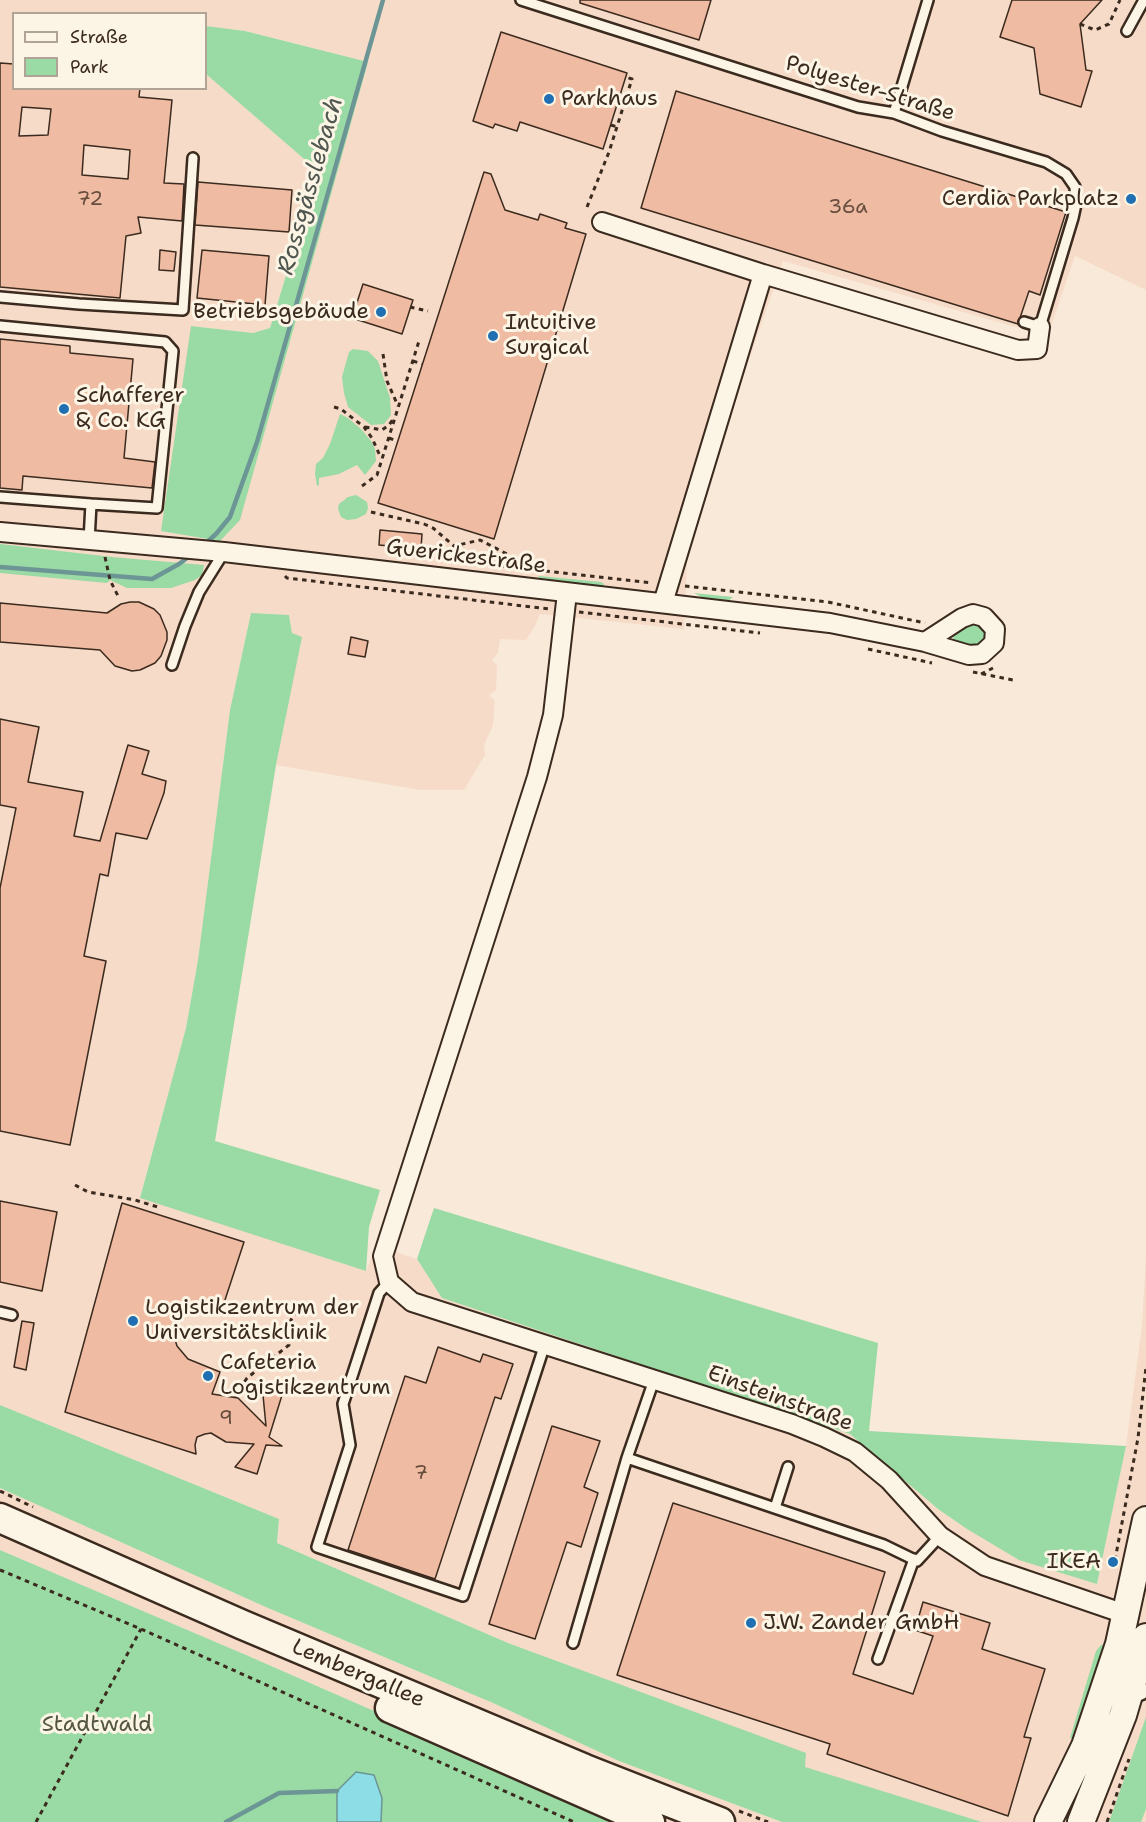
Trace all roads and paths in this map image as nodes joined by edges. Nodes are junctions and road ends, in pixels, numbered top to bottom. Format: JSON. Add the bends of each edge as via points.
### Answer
{"nodes":[{"id":1,"x":521,"y":0,"type":"edge"},
{"id":2,"x":928,"y":0,"type":"edge"},
{"id":3,"x":1120,"y":0,"type":"edge"},
{"id":4,"x":1144,"y":0,"type":"edge"},
{"id":5,"x":1080,"y":24,"type":"dead end"},
{"id":6,"x":1127,"y":31,"type":"dead end"},
{"id":7,"x":626,"y":77,"type":"dead end"},
{"id":8,"x":894,"y":113,"type":"junction"},
{"id":9,"x":611,"y":125,"type":"dead end"},
{"id":10,"x":617,"y":127,"type":"junction"},
{"id":11,"x":193,"y":158,"type":"dead end"},
{"id":12,"x":587,"y":207,"type":"dead end"},
{"id":13,"x":602,"y":222,"type":"dead end"},
{"id":14,"x":763,"y":274,"type":"junction"},
{"id":15,"x":0,"y":297,"type":"edge"},
{"id":16,"x":410,"y":307,"type":"dead end"},
{"id":17,"x":428,"y":311,"type":"dead end"},
{"id":18,"x":1036,"y":321,"type":"joint"},
{"id":19,"x":0,"y":326,"type":"edge"},
{"id":20,"x":419,"y":341,"type":"dead end"},
{"id":21,"x":383,"y":354,"type":"dead end"},
{"id":22,"x":413,"y":361,"type":"junction"},
{"id":23,"x":422,"y":364,"type":"dead end"},
{"id":24,"x":334,"y":407,"type":"dead end"},
{"id":25,"x":398,"y":408,"type":"junction"},
{"id":26,"x":396,"y":414,"type":"junction"},
{"id":27,"x":364,"y":427,"type":"junction"},
{"id":28,"x":389,"y":438,"type":"junction"},
{"id":29,"x":398,"y":441,"type":"dead end"},
{"id":30,"x":382,"y":460,"type":"junction"},
{"id":31,"x":362,"y":486,"type":"dead end"},
{"id":32,"x":0,"y":497,"type":"edge"},
{"id":33,"x":91,"y":504,"type":"junction"},
{"id":34,"x":371,"y":512,"type":"dead end"},
{"id":35,"x":0,"y":532,"type":"edge"},
{"id":36,"x":89,"y":540,"type":"junction"},
{"id":37,"x":218,"y":552,"type":"junction"},
{"id":38,"x":507,"y":554,"type":"dead end"},
{"id":39,"x":267,"y":559,"type":"junction"},
{"id":40,"x":107,"y":569,"type":"dead end"},
{"id":41,"x":119,"y":598,"type":"dead end"},
{"id":42,"x":566,"y":602,"type":"junction"},
{"id":43,"x":663,"y":603,"type":"junction"},
{"id":44,"x":762,"y":633,"type":"dead end"},
{"id":45,"x":925,"y":642,"type":"dead end"},
{"id":46,"x":864,"y":648,"type":"dead end"},
{"id":47,"x":940,"y":664,"type":"dead end"},
{"id":48,"x":172,"y":665,"type":"dead end"},
{"id":49,"x":971,"y":671,"type":"dead end"},
{"id":50,"x":1013,"y":680,"type":"dead end"},
{"id":51,"x":75,"y":1185,"type":"dead end"},
{"id":52,"x":161,"y":1208,"type":"dead end"},
{"id":53,"x":389,"y":1282,"type":"junction"},
{"id":54,"x":303,"y":1300,"type":"dead end"},
{"id":55,"x":0,"y":1312,"type":"edge"},
{"id":56,"x":12,"y":1315,"type":"dead end"},
{"id":57,"x":545,"y":1344,"type":"junction"},
{"id":58,"x":1146,"y":1367,"type":"edge"},
{"id":59,"x":654,"y":1380,"type":"junction"},
{"id":60,"x":236,"y":1397,"type":"dead end"},
{"id":61,"x":627,"y":1458,"type":"junction"},
{"id":62,"x":788,"y":1467,"type":"dead end"},
{"id":63,"x":775,"y":1508,"type":"junction"},
{"id":64,"x":0,"y":1518,"type":"edge"},
{"id":65,"x":1146,"y":1520,"type":"edge"},
{"id":66,"x":940,"y":1536,"type":"junction"},
{"id":67,"x":0,"y":1539,"type":"edge"},
{"id":68,"x":914,"y":1559,"type":"junction"},
{"id":69,"x":1113,"y":1568,"type":"dead end"},
{"id":70,"x":0,"y":1570,"type":"edge"},
{"id":71,"x":1135,"y":1618,"type":"edge"},
{"id":72,"x":141,"y":1629,"type":"junction"},
{"id":73,"x":1146,"y":1637,"type":"edge"},
{"id":74,"x":573,"y":1643,"type":"dead end"},
{"id":75,"x":878,"y":1659,"type":"dead end"},
{"id":76,"x":1137,"y":1695,"type":"edge"},
{"id":77,"x":1130,"y":1757,"type":"dead end"},
{"id":78,"x":36,"y":1822,"type":"edge"},
{"id":79,"x":574,"y":1822,"type":"edge"},
{"id":80,"x":650,"y":1822,"type":"edge"},
{"id":81,"x":720,"y":1822,"type":"edge"},
{"id":82,"x":1048,"y":1822,"type":"edge"},
{"id":83,"x":1081,"y":1822,"type":"edge"},
{"id":84,"x":1107,"y":1822,"type":"edge"}],
"edges":[{"from":1,"to":8,"type":"lane","name":"Polyester-Straße","via":[[858,107]]},
{"from":2,"to":8,"type":"lane"},
{"from":3,"to":5,"type":"path","via":[[1109,24],[1095,30]]},
{"from":4,"to":6,"type":"lane"},
{"from":7,"to":10,"type":"path","via":[[632,79]]},
{"from":8,"to":18,"type":"lane","name":"Polyester-Straße","via":[[1046,162],[1066,174],[1075,188],[1076,204]]},
{"from":9,"to":10,"type":"path"},
{"from":10,"to":12,"type":"path"},
{"from":11,"to":15,"type":"lane","via":[[183,310]]},
{"from":13,"to":14,"type":"street"},
{"from":14,"to":18,"type":"street","via":[[1018,350],[1037,349]]},
{"from":14,"to":43,"type":"street"},
{"from":16,"to":17,"type":"path"},
{"from":19,"to":33,"type":"lane","via":[[165,342],[173,351],[157,508]]},
{"from":20,"to":22,"type":"path"},
{"from":21,"to":25,"type":"path","via":[[387,381]]},
{"from":22,"to":23,"type":"path"},
{"from":22,"to":25,"type":"path"},
{"from":24,"to":27,"type":"path"},
{"from":25,"to":26,"type":"path"},
{"from":26,"to":27,"type":"path","via":[[382,430]]},
{"from":26,"to":28,"type":"path"},
{"from":27,"to":30,"type":"path"},
{"from":28,"to":29,"type":"path"},
{"from":28,"to":30,"type":"path"},
{"from":30,"to":31,"type":"path","via":[[377,475]]},
{"from":32,"to":33,"type":"lane"},
{"from":33,"to":36,"type":"lane"},
{"from":34,"to":38,"type":"path","via":[[434,528],[454,546],[480,540]]},
{"from":35,"to":36,"type":"street","name":"Guerickestraße"},
{"from":36,"to":37,"type":"street","name":"Guerickestraße"},
{"from":37,"to":39,"type":"street","name":"Guerickestraße"},
{"from":37,"to":48,"type":"lane"},
{"from":39,"to":42,"type":"street","name":"Guerickestraße"},
{"from":39,"to":42,"type":"path","via":[[287,578]]},
{"from":40,"to":41,"type":"path"},
{"from":42,"to":43,"type":"street","name":"Guerickestraße"},
{"from":42,"to":44,"type":"path"},
{"from":42,"to":53,"type":"street","via":[[552,715],[537,777],[383,1256]]},
{"from":43,"to":45,"type":"street","name":"Guerickestraße","via":[[830,623]]},
{"from":46,"to":47,"type":"path"},
{"from":49,"to":50,"type":"path"},
{"from":51,"to":52,"type":"path","via":[[88,1192]]},
{"from":53,"to":57,"type":"street","name":"Einsteinstraße","via":[[412,1302]]},
{"from":53,"to":57,"type":"lane","via":[[379,1293],[344,1404],[350,1445],[317,1547],[463,1596]]},
{"from":54,"to":60,"type":"path","via":[[288,1325],[289,1344],[247,1378]]},
{"from":55,"to":56,"type":"lane"},
{"from":57,"to":59,"type":"street","name":"Einsteinstraße"},
{"from":58,"to":69,"type":"path","via":[[1138,1438]]},
{"from":59,"to":61,"type":"lane"},
{"from":59,"to":66,"type":"street","name":"Einsteinstraße","via":[[792,1424],[855,1452],[889,1480]]},
{"from":61,"to":63,"type":"lane"},
{"from":61,"to":74,"type":"lane"},
{"from":62,"to":63,"type":"lane"},
{"from":63,"to":68,"type":"lane"},
{"from":64,"to":81,"type":"main road","name":"Lembergallee","via":[[243,1625]]},
{"from":65,"to":71,"type":"main road"},
{"from":66,"to":68,"type":"lane","via":[[917,1561]]},
{"from":66,"to":71,"type":"street","name":"Einsteinstraße","via":[[985,1566]]},
{"from":67,"to":80,"type":"main road","name":"Lembergallee"},
{"from":68,"to":75,"type":"lane"},
{"from":70,"to":72,"type":"path"},
{"from":71,"to":82,"type":"main road","via":[[1119,1644],[1085,1746]]},
{"from":72,"to":78,"type":"path"},
{"from":72,"to":79,"type":"path"},
{"from":73,"to":76,"type":"main road"},
{"from":76,"to":83,"type":"main road"},
{"from":77,"to":84,"type":"path"}]}
